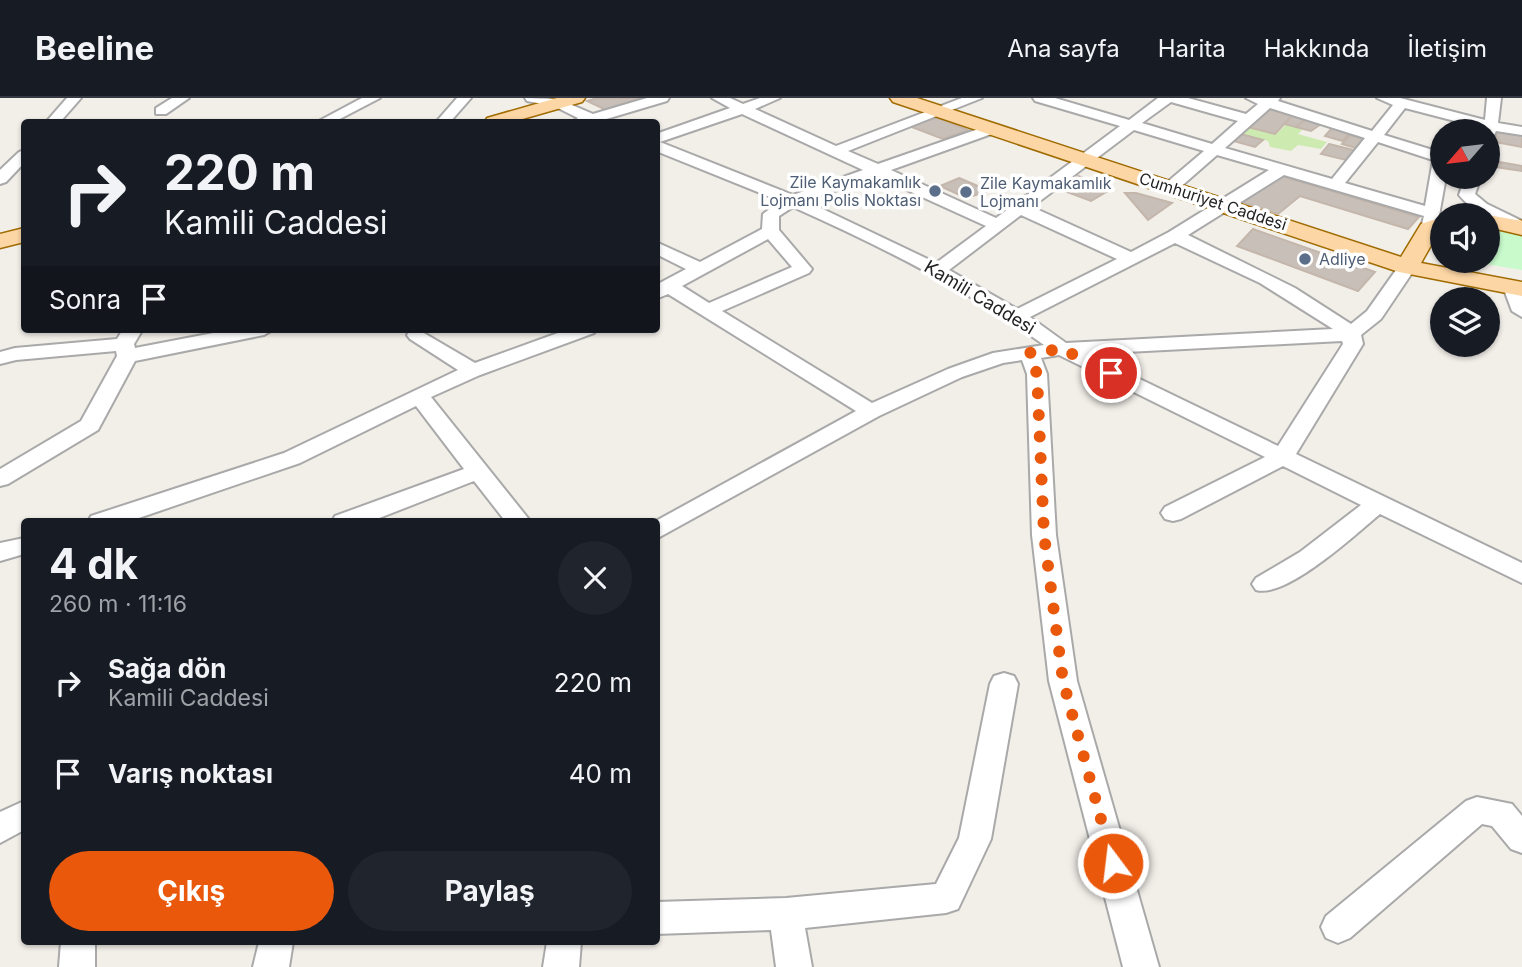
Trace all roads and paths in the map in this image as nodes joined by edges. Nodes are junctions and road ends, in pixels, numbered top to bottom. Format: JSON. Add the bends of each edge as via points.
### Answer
{"nodes":[{"id":1,"x":74,"y":98,"type":"edge"},
{"id":2,"x":181,"y":98,"type":"edge"},
{"id":3,"x":373,"y":98,"type":"edge"},
{"id":4,"x":464,"y":98,"type":"edge"},
{"id":5,"x":532,"y":98,"type":"edge"},
{"id":6,"x":576,"y":98,"type":"edge"},
{"id":7,"x":662,"y":98,"type":"edge"},
{"id":8,"x":719,"y":98,"type":"edge"},
{"id":9,"x":773,"y":98,"type":"edge"},
{"id":10,"x":899,"y":98,"type":"edge"},
{"id":11,"x":975,"y":98,"type":"edge"},
{"id":12,"x":1040,"y":98,"type":"edge"},
{"id":13,"x":1167,"y":98,"type":"edge"},
{"id":14,"x":1173,"y":98,"type":"edge"},
{"id":15,"x":1384,"y":98,"type":"edge"},
{"id":16,"x":1494,"y":98,"type":"edge"},
{"id":17,"x":1264,"y":99,"type":"edge"},
{"id":18,"x":558,"y":103,"type":"junction"},
{"id":19,"x":1402,"y":103,"type":"junction"},
{"id":20,"x":744,"y":108,"type":"junction"},
{"id":21,"x":161,"y":111,"type":"dead end"},
{"id":22,"x":942,"y":112,"type":"junction"},
{"id":23,"x":56,"y":119,"type":"edge"},
{"id":24,"x":330,"y":119,"type":"edge"},
{"id":25,"x":446,"y":119,"type":"edge"},
{"id":26,"x":504,"y":119,"type":"edge"},
{"id":27,"x":586,"y":119,"type":"edge"},
{"id":28,"x":596,"y":119,"type":"edge"},
{"id":29,"x":1248,"y":119,"type":"junction"},
{"id":30,"x":1455,"y":119,"type":"edge"},
{"id":31,"x":1491,"y":119,"type":"edge"},
{"id":32,"x":1130,"y":124,"type":"junction"},
{"id":33,"x":992,"y":129,"type":"junction"},
{"id":34,"x":1500,"y":130,"type":"edge"},
{"id":35,"x":1522,"y":131,"type":"edge"},
{"id":36,"x":1376,"y":137,"type":"junction"},
{"id":37,"x":660,"y":138,"type":"edge"},
{"id":38,"x":660,"y":147,"type":"edge"},
{"id":39,"x":1216,"y":149,"type":"junction"},
{"id":40,"x":835,"y":151,"type":"junction"},
{"id":41,"x":1430,"y":152,"type":"edge"},
{"id":42,"x":21,"y":158,"type":"edge"},
{"id":43,"x":1085,"y":159,"type":"junction"},
{"id":44,"x":1282,"y":169,"type":"junction"},
{"id":45,"x":875,"y":171,"type":"junction"},
{"id":46,"x":0,"y":179,"type":"edge"},
{"id":47,"x":1335,"y":184,"type":"junction"},
{"id":48,"x":1171,"y":187,"type":"junction"},
{"id":49,"x":1469,"y":189,"type":"edge"},
{"id":50,"x":793,"y":200,"type":"junction"},
{"id":51,"x":1224,"y":205,"type":"junction"},
{"id":52,"x":1019,"y":208,"type":"junction"},
{"id":53,"x":1430,"y":220,"type":"edge"},
{"id":54,"x":1500,"y":223,"type":"edge"},
{"id":55,"x":998,"y":225,"type":"junction"},
{"id":56,"x":1522,"y":227,"type":"edge"},
{"id":57,"x":1430,"y":230,"type":"edge"},
{"id":58,"x":770,"y":231,"type":"junction"},
{"id":59,"x":21,"y":236,"type":"edge"},
{"id":60,"x":1175,"y":236,"type":"junction"},
{"id":61,"x":0,"y":241,"type":"edge"},
{"id":62,"x":660,"y":249,"type":"edge"},
{"id":63,"x":1128,"y":257,"type":"junction"},
{"id":64,"x":1407,"y":267,"type":"junction"},
{"id":65,"x":698,"y":268,"type":"junction"},
{"id":66,"x":939,"y":269,"type":"junction"},
{"id":67,"x":1517,"y":288,"type":"edge"},
{"id":68,"x":662,"y":290,"type":"edge"},
{"id":69,"x":706,"y":311,"type":"junction"},
{"id":70,"x":1522,"y":311,"type":"edge"},
{"id":71,"x":1018,"y":316,"type":"junction"},
{"id":72,"x":225,"y":333,"type":"edge"},
{"id":73,"x":576,"y":333,"type":"edge"},
{"id":74,"x":1351,"y":334,"type":"junction"},
{"id":75,"x":417,"y":335,"type":"dead end"},
{"id":76,"x":128,"y":343,"type":"edge"},
{"id":77,"x":1062,"y":349,"type":"junction"},
{"id":78,"x":1029,"y":353,"type":"junction"},
{"id":79,"x":0,"y":358,"type":"edge"},
{"id":80,"x":473,"y":371,"type":"junction"},
{"id":81,"x":418,"y":395,"type":"junction"},
{"id":82,"x":870,"y":411,"type":"junction"},
{"id":83,"x":1282,"y":458,"type":"junction"},
{"id":84,"x":480,"y":471,"type":"junction"},
{"id":85,"x":0,"y":479,"type":"edge"},
{"id":86,"x":1378,"y":504,"type":"junction"},
{"id":87,"x":1173,"y":513,"type":"dead end"},
{"id":88,"x":135,"y":516,"type":"edge"},
{"id":89,"x":355,"y":518,"type":"edge"},
{"id":90,"x":516,"y":518,"type":"edge"},
{"id":91,"x":660,"y":529,"type":"edge"},
{"id":92,"x":21,"y":547,"type":"edge"},
{"id":93,"x":0,"y":552,"type":"edge"},
{"id":94,"x":1522,"y":574,"type":"edge"},
{"id":95,"x":1265,"y":584,"type":"dead end"},
{"id":96,"x":1004,"y":684,"type":"dead end"},
{"id":97,"x":21,"y":816,"type":"edge"},
{"id":98,"x":0,"y":829,"type":"edge"},
{"id":99,"x":1522,"y":839,"type":"edge"},
{"id":100,"x":786,"y":914,"type":"junction"},
{"id":101,"x":660,"y":918,"type":"edge"},
{"id":102,"x":1338,"y":927,"type":"dead end"},
{"id":103,"x":78,"y":945,"type":"edge"},
{"id":104,"x":275,"y":945,"type":"edge"},
{"id":105,"x":564,"y":945,"type":"edge"},
{"id":106,"x":77,"y":967,"type":"edge"},
{"id":107,"x":271,"y":967,"type":"edge"},
{"id":108,"x":561,"y":967,"type":"edge"},
{"id":109,"x":794,"y":967,"type":"edge"},
{"id":110,"x":1141,"y":967,"type":"edge"}],
"edges":[{"from":1,"to":23,"type":"street"},
{"from":2,"to":21,"type":"street"},
{"from":3,"to":24,"type":"street"},
{"from":4,"to":25,"type":"street"},
{"from":5,"to":18,"type":"street"},
{"from":6,"to":18,"type":"main road"},
{"from":7,"to":28,"type":"street"},
{"from":8,"to":20,"type":"street"},
{"from":9,"to":20,"type":"street"},
{"from":10,"to":22,"type":"main road","name":"Cumhuriyet Caddesi"},
{"from":11,"to":22,"type":"street"},
{"from":12,"to":32,"type":"street"},
{"from":13,"to":32,"type":"street"},
{"from":14,"to":29,"type":"street"},
{"from":15,"to":19,"type":"street"},
{"from":16,"to":31,"type":"street"},
{"from":17,"to":29,"type":"street"},
{"from":17,"to":36,"type":"street"},
{"from":18,"to":26,"type":"main road"},
{"from":18,"to":27,"type":"street"},
{"from":19,"to":30,"type":"street"},
{"from":19,"to":36,"type":"street"},
{"from":20,"to":37,"type":"street"},
{"from":20,"to":40,"type":"street"},
{"from":22,"to":33,"type":"main road","name":"Cumhuriyet Caddesi"},
{"from":22,"to":40,"type":"street"},
{"from":29,"to":39,"type":"street"},
{"from":32,"to":39,"type":"street"},
{"from":32,"to":43,"type":"street"},
{"from":33,"to":43,"type":"main road","name":"Cumhuriyet Caddesi"},
{"from":33,"to":45,"type":"street"},
{"from":34,"to":35,"type":"street"},
{"from":36,"to":41,"type":"street"},
{"from":36,"to":47,"type":"street"},
{"from":38,"to":50,"type":"street","name":"Kamili Caddesi"},
{"from":39,"to":44,"type":"street"},
{"from":39,"to":48,"type":"street"},
{"from":40,"to":45,"type":"street"},
{"from":42,"to":46,"type":"street"},
{"from":43,"to":48,"type":"main road","name":"Cumhuriyet Caddesi"},
{"from":43,"to":52,"type":"street"},
{"from":44,"to":47,"type":"street"},
{"from":44,"to":51,"type":"street"},
{"from":45,"to":50,"type":"street"},
{"from":45,"to":55,"type":"street"},
{"from":47,"to":53,"type":"street"},
{"from":48,"to":51,"type":"main road","name":"Cumhuriyet Caddesi"},
{"from":49,"to":56,"type":"street","via":[[1467,195],[1481,208]]},
{"from":50,"to":58,"type":"street","via":[[771,214]]},
{"from":50,"to":66,"type":"street","name":"Kamili Caddesi"},
{"from":51,"to":60,"type":"street"},
{"from":51,"to":64,"type":"main road","name":"Cumhuriyet Caddesi"},
{"from":52,"to":55,"type":"street"},
{"from":52,"to":63,"type":"street"},
{"from":54,"to":56,"type":"main road"},
{"from":55,"to":66,"type":"street"},
{"from":57,"to":64,"type":"main road"},
{"from":58,"to":65,"type":"street"},
{"from":58,"to":69,"type":"street","via":[[803,270]]},
{"from":59,"to":61,"type":"main road"},
{"from":60,"to":63,"type":"street"},
{"from":60,"to":74,"type":"street","via":[[1235,264]]},
{"from":62,"to":65,"type":"street"},
{"from":63,"to":71,"type":"street"},
{"from":64,"to":67,"type":"main road","name":"Cumhuriyet Caddesi"},
{"from":64,"to":74,"type":"street","via":[[1374,315]]},
{"from":65,"to":68,"type":"street"},
{"from":66,"to":71,"type":"street","name":"Kamili Caddesi"},
{"from":67,"to":70,"type":"street"},
{"from":68,"to":69,"type":"street"},
{"from":69,"to":82,"type":"street"},
{"from":71,"to":77,"type":"street","name":"Kamili Caddesi"},
{"from":72,"to":76,"type":"street"},
{"from":73,"to":80,"type":"street"},
{"from":74,"to":77,"type":"street"},
{"from":74,"to":83,"type":"street","via":[[1353,344]]},
{"from":75,"to":80,"type":"street"},
{"from":76,"to":79,"type":"street"},
{"from":76,"to":85,"type":"street","via":[[90,425]]},
{"from":77,"to":78,"type":"street"},
{"from":77,"to":83,"type":"street","name":"Kamili Caddesi"},
{"from":78,"to":82,"type":"street","via":[[1000,357],[955,373]]},
{"from":78,"to":110,"type":"street","via":[[1037,374],[1044,535],[1063,681]]},
{"from":80,"to":81,"type":"street"},
{"from":81,"to":84,"type":"street"},
{"from":81,"to":88,"type":"street","via":[[292,458]]},
{"from":82,"to":91,"type":"street"},
{"from":83,"to":86,"type":"street","name":"Kamili Caddesi"},
{"from":83,"to":87,"type":"street"},
{"from":84,"to":89,"type":"street"},
{"from":84,"to":90,"type":"street"},
{"from":86,"to":94,"type":"street","name":"Kamili Caddesi"},
{"from":86,"to":95,"type":"street","via":[[1309,558]]},
{"from":92,"to":93,"type":"street"},
{"from":96,"to":100,"type":"street","via":[[975,839],[946,898]]},
{"from":97,"to":98,"type":"street"},
{"from":99,"to":102,"type":"street","via":[[1501,814],[1477,810]]},
{"from":100,"to":101,"type":"street"},
{"from":100,"to":109,"type":"street"},
{"from":103,"to":106,"type":"street"},
{"from":104,"to":107,"type":"street"},
{"from":105,"to":108,"type":"street"}]}
